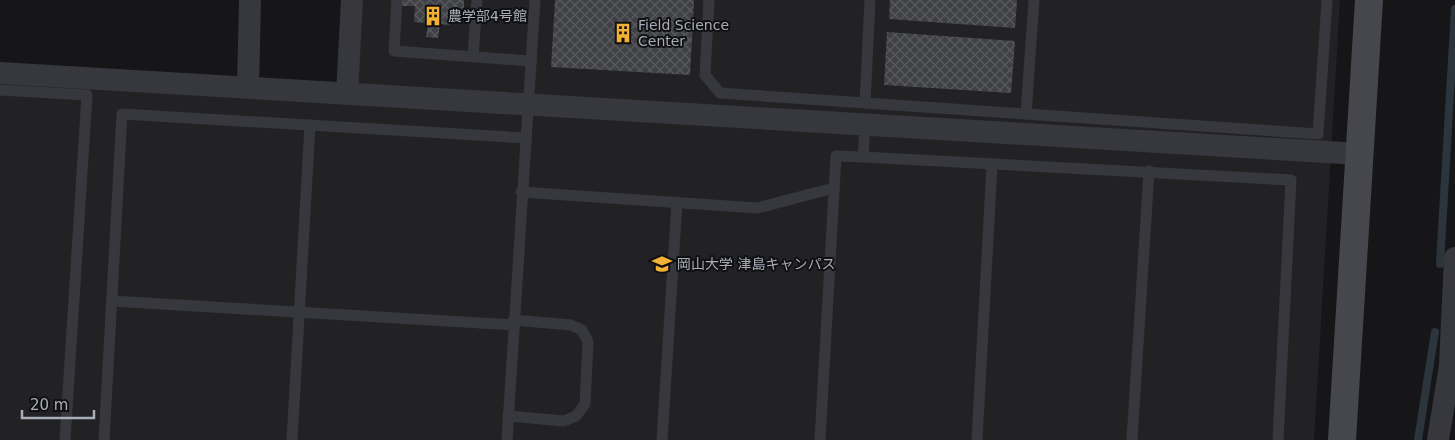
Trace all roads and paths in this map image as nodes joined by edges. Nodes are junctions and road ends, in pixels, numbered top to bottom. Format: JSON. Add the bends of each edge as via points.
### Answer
{"nodes":[{"id":1,"x":250,"y":0,"type":"edge"},
{"id":2,"x":352,"y":0,"type":"edge"},
{"id":3,"x":397,"y":0,"type":"edge"},
{"id":4,"x":477,"y":0,"type":"edge"},
{"id":5,"x":534,"y":0,"type":"edge"},
{"id":6,"x":709,"y":0,"type":"edge"},
{"id":7,"x":870,"y":0,"type":"edge"},
{"id":8,"x":1034,"y":0,"type":"edge"},
{"id":9,"x":1327,"y":0,"type":"edge"},
{"id":10,"x":1369,"y":0,"type":"edge"},
{"id":11,"x":473,"y":57,"type":"junction"},
{"id":12,"x":531,"y":61,"type":"junction"},
{"id":13,"x":0,"y":73,"type":"edge"},
{"id":14,"x":248,"y":87,"type":"junction"},
{"id":15,"x":0,"y":90,"type":"edge"},
{"id":16,"x":347,"y":94,"type":"junction"},
{"id":17,"x":528,"y":104,"type":"junction"},
{"id":18,"x":865,"y":114,"type":"junction"},
{"id":19,"x":1026,"y":114,"type":"junction"},
{"id":20,"x":310,"y":125,"type":"junction"},
{"id":21,"x":526,"y":138,"type":"junction"},
{"id":22,"x":1360,"y":154,"type":"junction"},
{"id":23,"x":863,"y":157,"type":"junction"},
{"id":24,"x":992,"y":165,"type":"junction"},
{"id":25,"x":1149,"y":171,"type":"junction"},
{"id":26,"x":834,"y":188,"type":"junction"},
{"id":27,"x":521,"y":192,"type":"junction"},
{"id":28,"x":677,"y":202,"type":"junction"},
{"id":29,"x":1455,"y":258,"type":"edge"},
{"id":30,"x":1454,"y":297,"type":"edge"},
{"id":31,"x":112,"y":302,"type":"junction"},
{"id":32,"x":299,"y":312,"type":"junction"},
{"id":33,"x":513,"y":323,"type":"junction"},
{"id":34,"x":1452,"y":366,"type":"edge"},
{"id":35,"x":508,"y":416,"type":"junction"},
{"id":36,"x":65,"y":440,"type":"edge"},
{"id":37,"x":104,"y":440,"type":"edge"},
{"id":38,"x":292,"y":440,"type":"edge"},
{"id":39,"x":506,"y":440,"type":"edge"},
{"id":40,"x":662,"y":440,"type":"edge"},
{"id":41,"x":820,"y":440,"type":"edge"},
{"id":42,"x":977,"y":440,"type":"edge"},
{"id":43,"x":1132,"y":440,"type":"edge"},
{"id":44,"x":1278,"y":440,"type":"edge"},
{"id":45,"x":1342,"y":440,"type":"edge"},
{"id":46,"x":1438,"y":440,"type":"edge"}],
"edges":[{"from":1,"to":14,"type":"street"},
{"from":2,"to":16,"type":"street"},
{"from":3,"to":11,"type":"lane","via":[[394,51]]},
{"from":4,"to":11,"type":"lane"},
{"from":5,"to":12,"type":"lane"},
{"from":6,"to":18,"type":"lane","via":[[705,75],[720,93]]},
{"from":7,"to":18,"type":"lane"},
{"from":8,"to":19,"type":"lane"},
{"from":9,"to":19,"type":"lane","via":[[1318,134]]},
{"from":10,"to":22,"type":"street"},
{"from":11,"to":12,"type":"lane"},
{"from":12,"to":17,"type":"lane"},
{"from":13,"to":14,"type":"street"},
{"from":14,"to":16,"type":"street"},
{"from":15,"to":36,"type":"lane","via":[[87,95]]},
{"from":16,"to":17,"type":"street"},
{"from":17,"to":18,"type":"street"},
{"from":17,"to":21,"type":"lane"},
{"from":18,"to":19,"type":"lane"},
{"from":18,"to":22,"type":"street"},
{"from":18,"to":23,"type":"lane"},
{"from":20,"to":21,"type":"lane"},
{"from":20,"to":31,"type":"lane","via":[[122,114]]},
{"from":20,"to":32,"type":"lane"},
{"from":21,"to":27,"type":"lane"},
{"from":22,"to":45,"type":"street"},
{"from":23,"to":24,"type":"lane"},
{"from":23,"to":26,"type":"lane","via":[[836,156]]},
{"from":24,"to":25,"type":"lane"},
{"from":24,"to":42,"type":"lane"},
{"from":25,"to":43,"type":"lane"},
{"from":25,"to":44,"type":"lane","via":[[1291,180]]},
{"from":26,"to":28,"type":"lane","via":[[757,208]]},
{"from":26,"to":41,"type":"lane"},
{"from":27,"to":28,"type":"lane"},
{"from":27,"to":33,"type":"lane"},
{"from":28,"to":40,"type":"lane"},
{"from":29,"to":30,"type":"street"},
{"from":30,"to":34,"type":"street"},
{"from":31,"to":32,"type":"lane"},
{"from":31,"to":37,"type":"lane"},
{"from":32,"to":33,"type":"lane"},
{"from":32,"to":38,"type":"lane"},
{"from":33,"to":35,"type":"lane"},
{"from":33,"to":35,"type":"lane","via":[[570,325],[582,330],[588,342],[585,404],[576,416],[564,421]]},
{"from":34,"to":46,"type":"street"},
{"from":35,"to":39,"type":"lane"}]}
